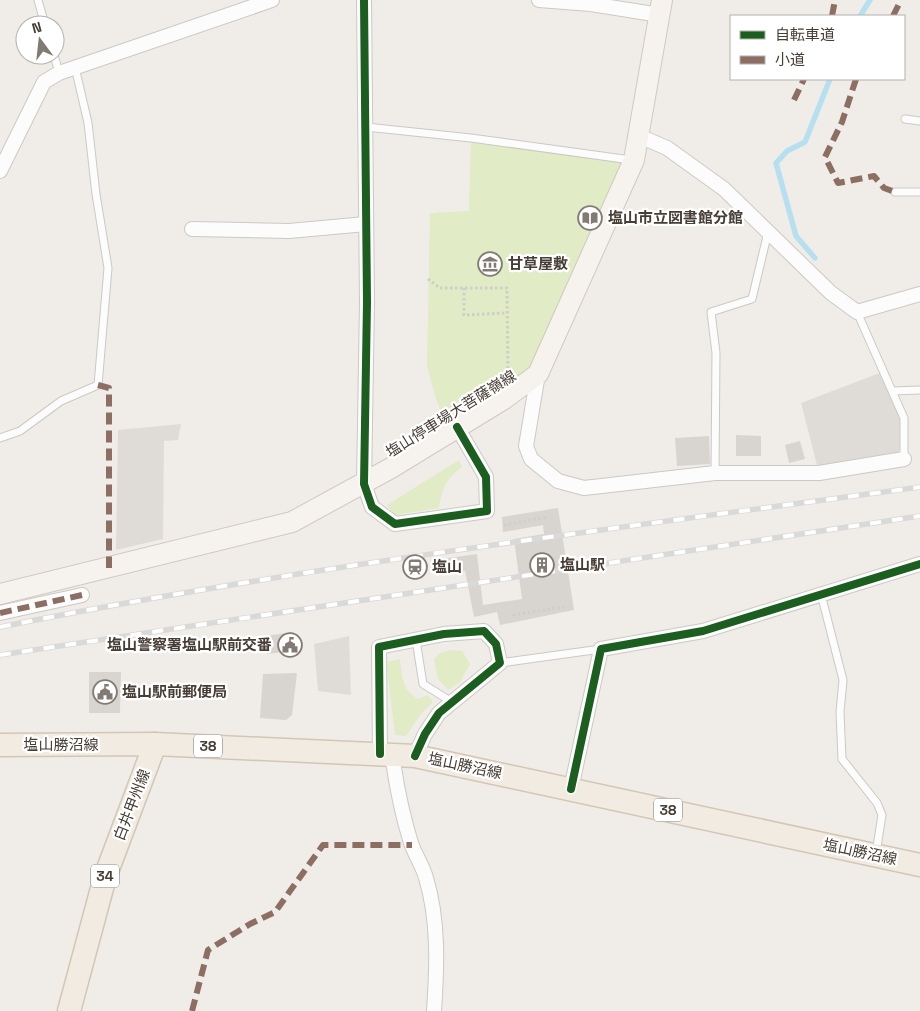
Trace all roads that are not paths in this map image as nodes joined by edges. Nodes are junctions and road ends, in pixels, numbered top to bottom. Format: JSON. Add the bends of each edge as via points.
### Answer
{"nodes":[{"id":1,"x":38,"y":0,"type":"edge"},
{"id":2,"x":272,"y":0,"type":"edge"},
{"id":3,"x":364,"y":0,"type":"edge"},
{"id":4,"x":540,"y":0,"type":"edge"},
{"id":5,"x":661,"y":8,"type":"edge"},
{"id":6,"x":42,"y":15,"type":"edge"},
{"id":7,"x":57,"y":65,"type":"edge"},
{"id":8,"x":75,"y":68,"type":"junction"},
{"id":9,"x":59,"y":73,"type":"junction"},
{"id":10,"x":905,"y":119,"type":"dead end"},
{"id":11,"x":920,"y":121,"type":"edge"},
{"id":12,"x":366,"y":127,"type":"junction"},
{"id":13,"x":640,"y":136,"type":"junction"},
{"id":14,"x":634,"y":160,"type":"junction"},
{"id":15,"x":0,"y":171,"type":"edge"},
{"id":16,"x":895,"y":192,"type":"dead end"},
{"id":17,"x":920,"y":192,"type":"edge"},
{"id":18,"x":366,"y":224,"type":"junction"},
{"id":19,"x":192,"y":229,"type":"dead end"},
{"id":20,"x":768,"y":232,"type":"junction"},
{"id":21,"x":920,"y":294,"type":"edge"},
{"id":22,"x":857,"y":312,"type":"junction"},
{"id":23,"x":538,"y":374,"type":"junction"},
{"id":24,"x":893,"y":390,"type":"junction"},
{"id":25,"x":920,"y":390,"type":"edge"},
{"id":26,"x":457,"y":427,"type":"junction"},
{"id":27,"x":0,"y":438,"type":"edge"},
{"id":28,"x":904,"y":459,"type":"joint"},
{"id":29,"x":716,"y":473,"type":"junction"},
{"id":30,"x":364,"y":484,"type":"junction"},
{"id":31,"x":920,"y":564,"type":"edge"},
{"id":32,"x":0,"y":594,"type":"edge"},
{"id":33,"x":821,"y":594,"type":"junction"},
{"id":34,"x":82,"y":595,"type":"dead end"},
{"id":35,"x":0,"y":613,"type":"edge"},
{"id":36,"x":416,"y":640,"type":"junction"},
{"id":37,"x":601,"y":649,"type":"junction"},
{"id":38,"x":500,"y":663,"type":"junction"},
{"id":39,"x":452,"y":702,"type":"junction"},
{"id":40,"x":155,"y":744,"type":"junction"},
{"id":41,"x":0,"y":745,"type":"edge"},
{"id":42,"x":386,"y":754,"type":"junction"},
{"id":43,"x":415,"y":756,"type":"junction"},
{"id":44,"x":571,"y":789,"type":"junction"},
{"id":45,"x":876,"y":855,"type":"junction"},
{"id":46,"x":920,"y":865,"type":"edge"},
{"id":47,"x":72,"y":1010,"type":"edge"},
{"id":48,"x":434,"y":1011,"type":"edge"}],
"edges":[{"from":1,"to":6,"type":"lane"},
{"from":2,"to":8,"type":"street"},
{"from":3,"to":12,"type":"street"},
{"from":4,"to":5,"type":"street"},
{"from":5,"to":13,"type":"main road","name":"塩山停車場大菩薩嶺線"},
{"from":7,"to":9,"type":"lane"},
{"from":8,"to":9,"type":"street"},
{"from":8,"to":27,"type":"lane","via":[[88,123],[108,268],[98,385],[61,401],[20,431]]},
{"from":9,"to":15,"type":"street","via":[[44,82]]},
{"from":10,"to":11,"type":"lane"},
{"from":12,"to":14,"type":"lane"},
{"from":12,"to":18,"type":"street"},
{"from":13,"to":14,"type":"main road","name":"塩山停車場大菩薩嶺線"},
{"from":13,"to":20,"type":"street","via":[[666,148],[724,189]]},
{"from":14,"to":23,"type":"main road","name":"塩山停車場大菩薩嶺線"},
{"from":16,"to":17,"type":"lane"},
{"from":18,"to":19,"type":"street","via":[[289,231]]},
{"from":18,"to":30,"type":"street"},
{"from":20,"to":22,"type":"street","via":[[830,293]]},
{"from":20,"to":29,"type":"lane","via":[[752,299],[712,312],[716,353]]},
{"from":21,"to":22,"type":"street"},
{"from":22,"to":24,"type":"lane"},
{"from":23,"to":26,"type":"main road","name":"塩山停車場大菩薩嶺線"},
{"from":23,"to":29,"type":"street","via":[[526,446],[531,459],[558,481],[584,488]]},
{"from":24,"to":25,"type":"lane"},
{"from":24,"to":28,"type":"lane","via":[[904,418]]},
{"from":26,"to":30,"type":"main road","name":"塩山停車場大菩薩嶺線"},
{"from":26,"to":30,"type":"street","via":[[486,478],[486,511],[395,524],[372,506]]},
{"from":28,"to":29,"type":"street","via":[[819,473]]},
{"from":30,"to":32,"type":"main road","name":"塩山停車場大菩薩嶺線","via":[[292,522]]},
{"from":31,"to":33,"type":"street"},
{"from":33,"to":37,"type":"street","via":[[703,631]]},
{"from":33,"to":45,"type":"lane","via":[[842,680],[842,759],[877,803],[882,815]]},
{"from":34,"to":35,"type":"street"},
{"from":36,"to":38,"type":"street","via":[[484,631],[496,644]]},
{"from":36,"to":39,"type":"lane","via":[[423,684]]},
{"from":36,"to":42,"type":"street","via":[[378,647]]},
{"from":37,"to":38,"type":"lane"},
{"from":37,"to":44,"type":"street"},
{"from":38,"to":39,"type":"street"},
{"from":39,"to":43,"type":"street","via":[[439,713]]},
{"from":40,"to":41,"type":"main road","name":"塩山勝沼線","number":"38"},
{"from":40,"to":42,"type":"main road","name":"塩山勝沼線","number":"38"},
{"from":40,"to":47,"type":"main road","name":"白井甲州線","number":"34","via":[[105,877]]},
{"from":42,"to":43,"type":"main road","name":"塩山勝沼線","number":"38"},
{"from":42,"to":48,"type":"street","via":[[412,845],[426,878],[437,961]]},
{"from":43,"to":44,"type":"main road","name":"塩山勝沼線","number":"38"},
{"from":44,"to":45,"type":"main road","name":"塩山勝沼線","number":"38"},
{"from":45,"to":46,"type":"main road","name":"塩山勝沼線","number":"38"}]}
